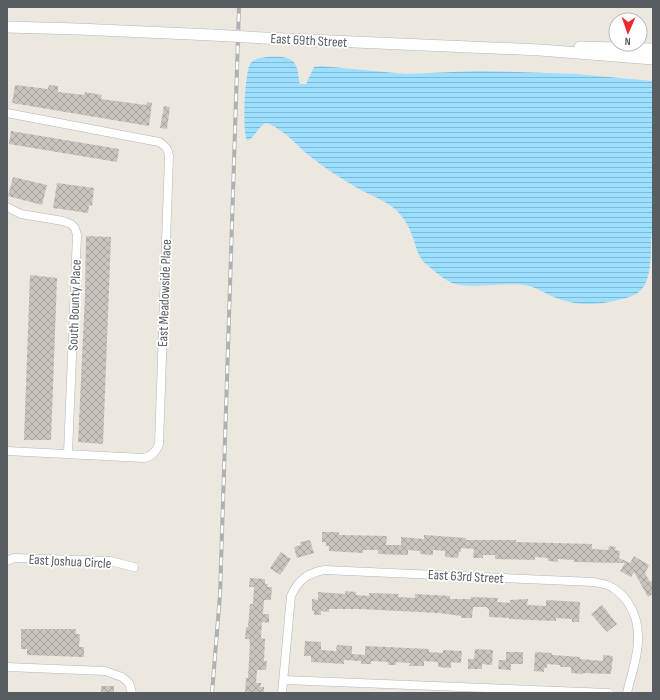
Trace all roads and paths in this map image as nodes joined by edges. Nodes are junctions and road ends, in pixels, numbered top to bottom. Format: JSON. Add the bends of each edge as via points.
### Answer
{"nodes":[{"id":1,"x":7,"y":23,"type":"edge"},
{"id":2,"x":7,"y":28,"type":"edge"},
{"id":3,"x":78,"y":29,"type":"junction"},
{"id":4,"x":653,"y":49,"type":"edge"},
{"id":5,"x":540,"y":50,"type":"junction"},
{"id":6,"x":653,"y":59,"type":"edge"},
{"id":7,"x":7,"y":113,"type":"edge"},
{"id":8,"x":7,"y":207,"type":"edge"},
{"id":9,"x":7,"y":451,"type":"edge"},
{"id":10,"x":68,"y":454,"type":"junction"},
{"id":11,"x":7,"y":561,"type":"edge"},
{"id":12,"x":134,"y":567,"type":"dead end"},
{"id":13,"x":7,"y":667,"type":"edge"},
{"id":14,"x":284,"y":680,"type":"junction"},
{"id":15,"x":382,"y":684,"type":"junction"},
{"id":16,"x":495,"y":691,"type":"edge"},
{"id":17,"x":132,"y":693,"type":"edge"},
{"id":18,"x":282,"y":693,"type":"edge"},
{"id":19,"x":382,"y":693,"type":"edge"},
{"id":20,"x":609,"y":693,"type":"edge"},
{"id":21,"x":627,"y":693,"type":"edge"}],
"edges":[{"from":1,"to":3,"type":"main road","name":"East 69th Street"},
{"from":2,"to":3,"type":"main road","name":"East 69th Street"},
{"from":3,"to":5,"type":"main road","name":"East 69th Street","bridge":true},
{"from":4,"to":5,"type":"main road","name":"East 69th Street","via":[[593,47]]},
{"from":5,"to":6,"type":"main road","name":"East 69th Street"},
{"from":7,"to":10,"type":"street","name":"East Meadowside Place","via":[[159,142],[168,150],[158,449],[143,458]]},
{"from":8,"to":10,"type":"street","name":"South Bounty Place","via":[[21,214],[67,222],[75,228],[77,236]]},
{"from":9,"to":10,"type":"street","name":"East Meadowside Place"},
{"from":11,"to":12,"type":"street","name":"East Joshua Circle","via":[[14,558],[110,561]]},
{"from":13,"to":17,"type":"street","via":[[105,671],[122,677],[129,683]]},
{"from":14,"to":15,"type":"street"},
{"from":14,"to":18,"type":"street"},
{"from":14,"to":21,"type":"street","name":"East 63rd Street","via":[[291,596],[304,577],[324,570],[593,582],[613,588],[630,605],[639,636]]},
{"from":15,"to":16,"type":"street"},
{"from":15,"to":19,"type":"street"},
{"from":16,"to":20,"type":"street"}]}
